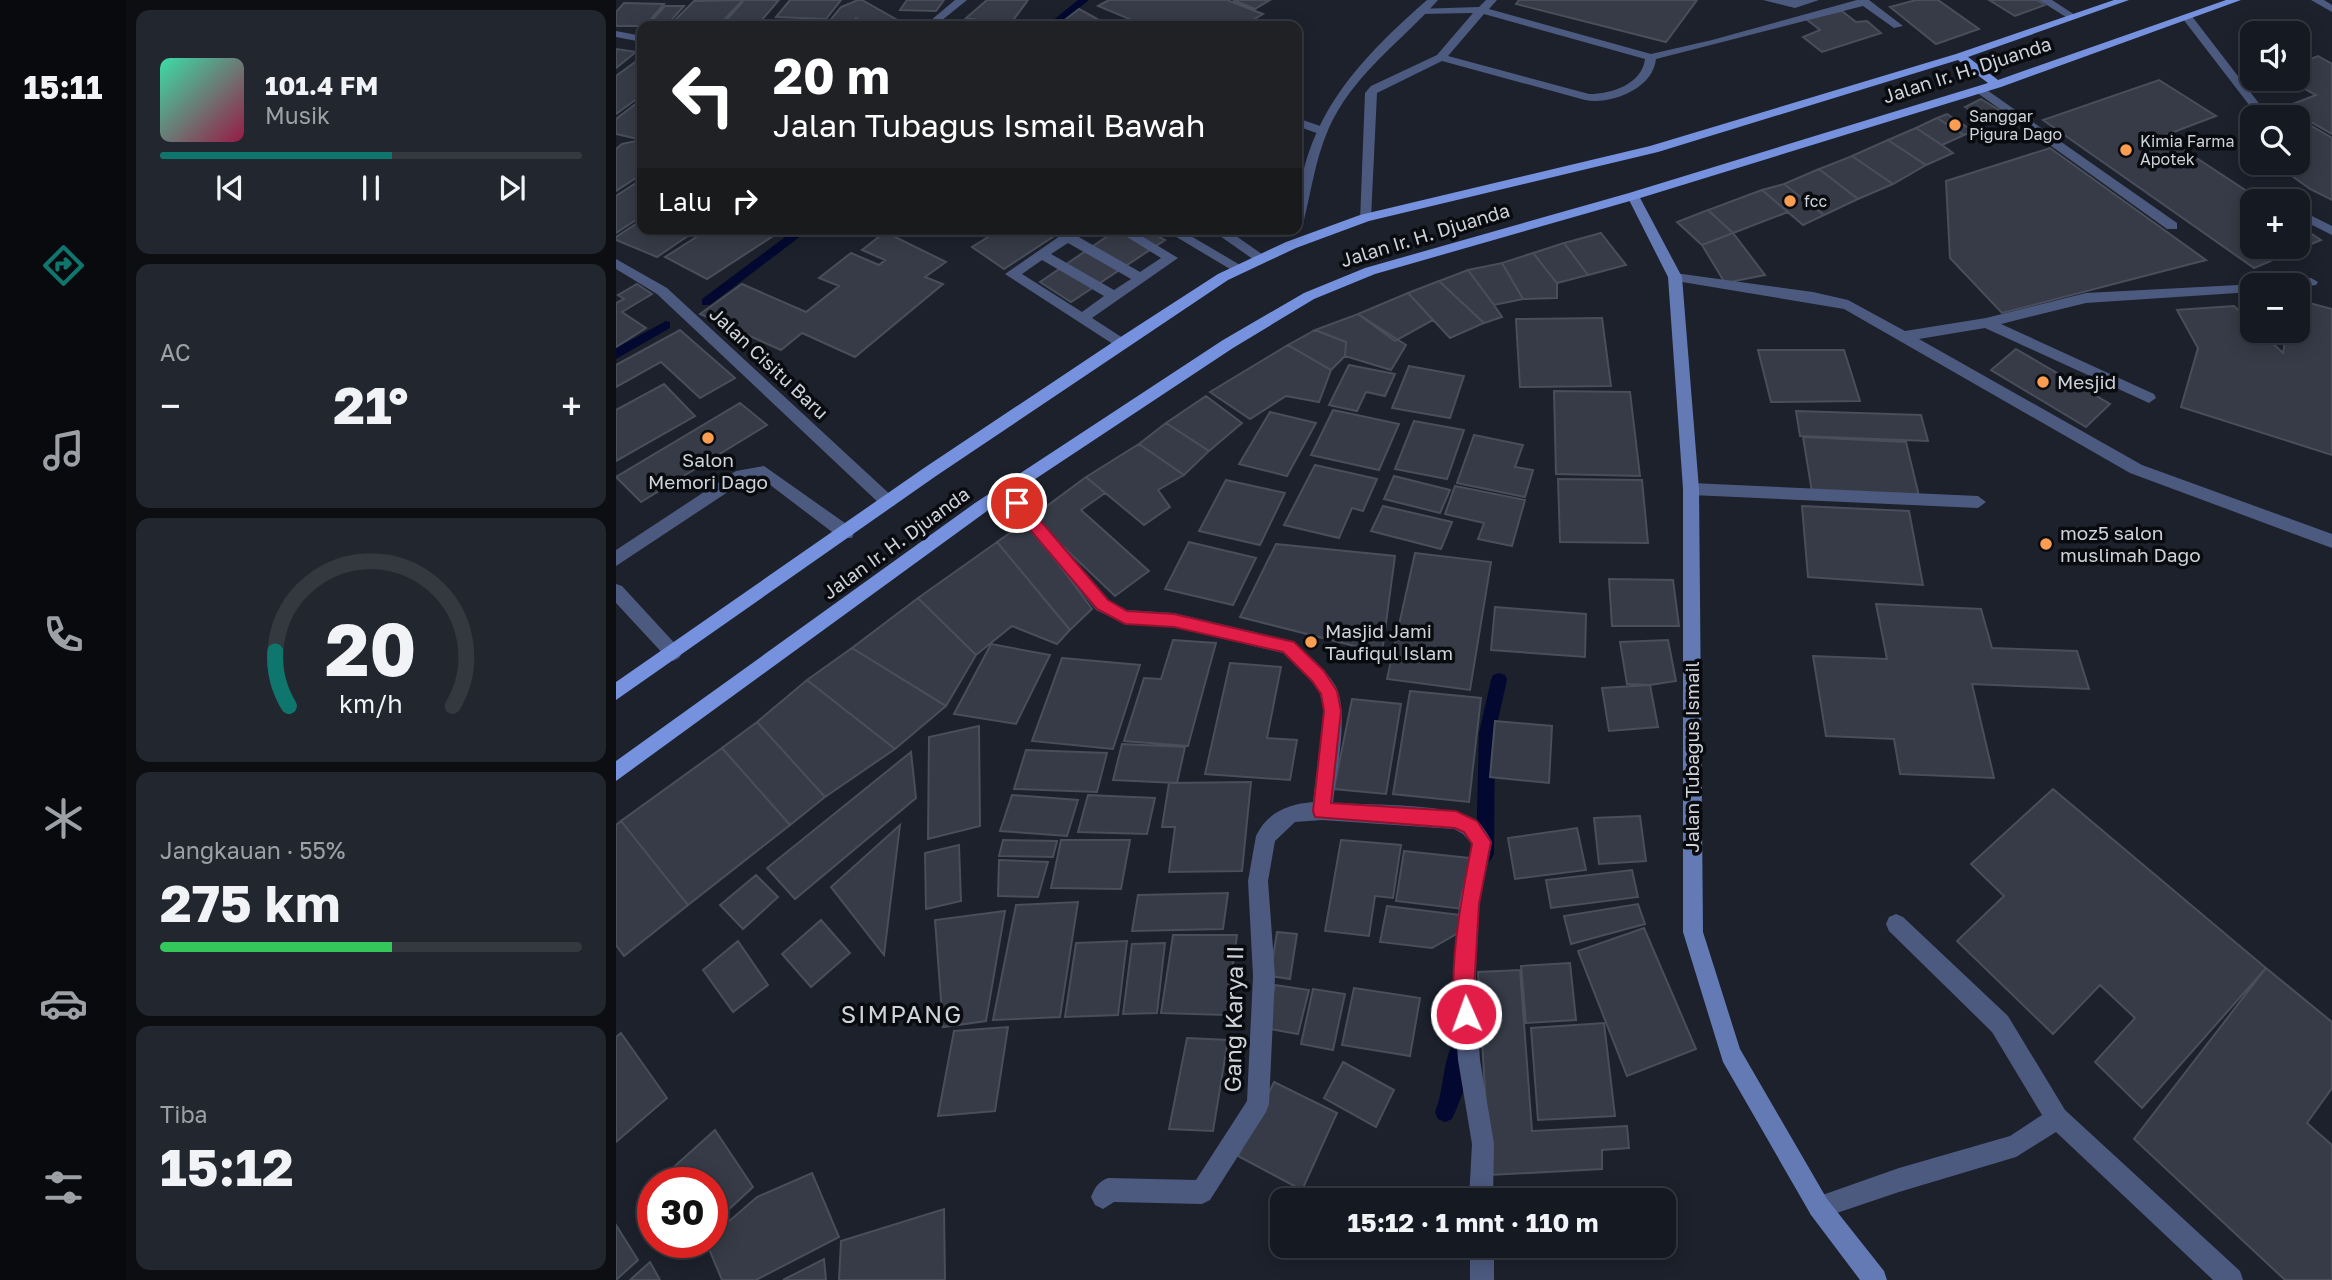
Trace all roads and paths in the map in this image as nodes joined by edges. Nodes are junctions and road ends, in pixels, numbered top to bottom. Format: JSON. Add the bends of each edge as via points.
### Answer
{"nodes":[{"id":1,"x":962,"y":0,"type":"edge"},
{"id":2,"x":1433,"y":0,"type":"edge"},
{"id":3,"x":1492,"y":0,"type":"edge"},
{"id":4,"x":1768,"y":0,"type":"edge"},
{"id":5,"x":1814,"y":0,"type":"edge"},
{"id":6,"x":2044,"y":0,"type":"edge"},
{"id":7,"x":2124,"y":0,"type":"edge"},
{"id":8,"x":2236,"y":0,"type":"edge"},
{"id":9,"x":2315,"y":0,"type":"edge"},
{"id":10,"x":1863,"y":1,"type":"edge"},
{"id":11,"x":2332,"y":9,"type":"edge"},
{"id":12,"x":1482,"y":10,"type":"junction"},
{"id":13,"x":1420,"y":11,"type":"junction"},
{"id":14,"x":2073,"y":17,"type":"junction"},
{"id":15,"x":2187,"y":17,"type":"junction"},
{"id":16,"x":935,"y":21,"type":"edge"},
{"id":17,"x":1898,"y":26,"type":"dead end"},
{"id":18,"x":616,"y":34,"type":"edge"},
{"id":19,"x":637,"y":38,"type":"edge"},
{"id":20,"x":1960,"y":55,"type":"junction"},
{"id":21,"x":1441,"y":57,"type":"junction"},
{"id":22,"x":1651,"y":57,"type":"junction"},
{"id":23,"x":1997,"y":85,"type":"junction"},
{"id":24,"x":1980,"y":90,"type":"junction"},
{"id":25,"x":2254,"y":105,"type":"edge"},
{"id":26,"x":1302,"y":124,"type":"edge"},
{"id":27,"x":1322,"y":131,"type":"junction"},
{"id":28,"x":1633,"y":196,"type":"junction"},
{"id":29,"x":1302,"y":205,"type":"edge"},
{"id":30,"x":1366,"y":218,"type":"junction"},
{"id":31,"x":2310,"y":219,"type":"edge"},
{"id":32,"x":2172,"y":226,"type":"dead end"},
{"id":33,"x":2332,"y":231,"type":"edge"},
{"id":34,"x":1071,"y":235,"type":"edge"},
{"id":35,"x":1077,"y":235,"type":"edge"},
{"id":36,"x":1132,"y":235,"type":"edge"},
{"id":37,"x":1180,"y":235,"type":"edge"},
{"id":38,"x":1225,"y":235,"type":"edge"},
{"id":39,"x":1294,"y":235,"type":"edge"},
{"id":40,"x":1291,"y":245,"type":"junction"},
{"id":41,"x":1042,"y":254,"type":"junction"},
{"id":42,"x":1262,"y":259,"type":"junction"},
{"id":43,"x":616,"y":263,"type":"edge"},
{"id":44,"x":1240,"y":269,"type":"junction"},
{"id":45,"x":1675,"y":277,"type":"junction"},
{"id":46,"x":1140,"y":278,"type":"junction"},
{"id":47,"x":2240,"y":287,"type":"edge"},
{"id":48,"x":1114,"y":296,"type":"junction"},
{"id":49,"x":1082,"y":318,"type":"junction"},
{"id":50,"x":1986,"y":323,"type":"junction"},
{"id":51,"x":1901,"y":337,"type":"junction"},
{"id":52,"x":1121,"y":343,"type":"junction"},
{"id":53,"x":2149,"y":398,"type":"dead end"},
{"id":54,"x":1691,"y":489,"type":"junction"},
{"id":55,"x":1006,"y":491,"type":"junction"},
{"id":56,"x":888,"y":502,"type":"junction"},
{"id":57,"x":1978,"y":502,"type":"dead end"},
{"id":58,"x":846,"y":533,"type":"junction"},
{"id":59,"x":2332,"y":541,"type":"edge"},
{"id":60,"x":616,"y":559,"type":"edge"},
{"id":61,"x":616,"y":591,"type":"edge"},
{"id":62,"x":673,"y":653,"type":"junction"},
{"id":63,"x":616,"y":692,"type":"edge"},
{"id":64,"x":616,"y":772,"type":"edge"},
{"id":65,"x":1322,"y":811,"type":"junction"},
{"id":66,"x":1896,"y":924,"type":"dead end"},
{"id":67,"x":2057,"y":1118,"type":"junction"},
{"id":68,"x":1481,"y":1188,"type":"edge"},
{"id":69,"x":1103,"y":1197,"type":"dead end"},
{"id":70,"x":1819,"y":1207,"type":"junction"},
{"id":71,"x":1482,"y":1258,"type":"edge"},
{"id":72,"x":1482,"y":1280,"type":"edge"},
{"id":73,"x":1875,"y":1280,"type":"edge"},
{"id":74,"x":2231,"y":1280,"type":"edge"}],
"edges":[{"from":1,"to":16,"type":"street"},
{"from":2,"to":13,"type":"street"},
{"from":3,"to":12,"type":"street"},
{"from":4,"to":5,"type":"street","via":[[1795,5]]},
{"from":6,"to":14,"type":"street"},
{"from":7,"to":14,"type":"main road","name":"Jalan Ir. H. Djuanda"},
{"from":8,"to":15,"type":"main road","name":"Jalan Ir. H. Djuanda"},
{"from":9,"to":11,"type":"street"},
{"from":10,"to":17,"type":"street"},
{"from":10,"to":22,"type":"street"},
{"from":12,"to":13,"type":"street"},
{"from":12,"to":21,"type":"street"},
{"from":12,"to":22,"type":"street"},
{"from":13,"to":27,"type":"street","via":[[1353,80]]},
{"from":14,"to":20,"type":"main road","name":"Jalan Ir. H. Djuanda"},
{"from":15,"to":23,"type":"main road","name":"Jalan Ir. H. Djuanda"},
{"from":15,"to":25,"type":"street"},
{"from":18,"to":19,"type":"street"},
{"from":20,"to":23,"type":"main road"},
{"from":20,"to":30,"type":"main road","name":"Jalan Ir. H. Djuanda","via":[[1654,149]]},
{"from":21,"to":22,"type":"street","via":[[1600,99],[1634,86],[1651,64]]},
{"from":21,"to":30,"type":"street","via":[[1371,93]]},
{"from":23,"to":24,"type":"main road","name":"Jalan Ir. H. Djuanda"},
{"from":24,"to":28,"type":"main road","name":"Jalan Ir. H. Djuanda"},
{"from":24,"to":32,"type":"street"},
{"from":26,"to":27,"type":"street"},
{"from":27,"to":29,"type":"street"},
{"from":28,"to":45,"type":"main road","name":"Jalan Tubagus Ismail"},
{"from":28,"to":55,"type":"main road","name":"Jalan Ir. H. Djuanda","via":[[1370,271],[1309,296],[1227,344]]},
{"from":30,"to":40,"type":"main road","name":"Jalan Ir. H. Djuanda"},
{"from":31,"to":33,"type":"street"},
{"from":34,"to":41,"type":"street"},
{"from":35,"to":46,"type":"street"},
{"from":36,"to":46,"type":"street","via":[[1171,257]]},
{"from":37,"to":44,"type":"street"},
{"from":38,"to":42,"type":"street"},
{"from":39,"to":40,"type":"street"},
{"from":40,"to":42,"type":"main road","name":"Jalan Ir. H. Djuanda"},
{"from":41,"to":48,"type":"street"},
{"from":41,"to":49,"type":"street","via":[[1012,274]]},
{"from":42,"to":44,"type":"main road","name":"Jalan Ir. H. Djuanda"},
{"from":43,"to":56,"type":"street","name":"Jalan Cisitu Baru","via":[[662,291]]},
{"from":44,"to":52,"type":"main road","name":"Jalan Ir. H. Djuanda"},
{"from":45,"to":51,"type":"street","via":[[1848,305]]},
{"from":45,"to":54,"type":"main road","name":"Jalan Tubagus Ismail"},
{"from":46,"to":48,"type":"street"},
{"from":47,"to":50,"type":"street","via":[[2086,299]]},
{"from":48,"to":49,"type":"street"},
{"from":49,"to":52,"type":"street"},
{"from":50,"to":51,"type":"street"},
{"from":50,"to":53,"type":"street"},
{"from":51,"to":59,"type":"street","via":[[2136,469]]},
{"from":52,"to":56,"type":"main road","name":"Jalan Ir. H. Djuanda"},
{"from":54,"to":57,"type":"street"},
{"from":54,"to":70,"type":"main road","name":"Jalan Tubagus Ismail","via":[[1693,932],[1731,1055]]},
{"from":55,"to":64,"type":"main road","name":"Jalan Ir. H. Djuanda"},
{"from":55,"to":65,"type":"street","via":[[1102,605],[1125,617],[1174,620],[1288,647],[1318,676],[1329,691],[1333,711]]},
{"from":56,"to":58,"type":"main road","name":"Jalan Ir. H. Djuanda"},
{"from":58,"to":60,"type":"street","via":[[764,472],[743,475]]},
{"from":58,"to":62,"type":"main road","name":"Jalan Ir. H. Djuanda"},
{"from":61,"to":62,"type":"street"},
{"from":62,"to":63,"type":"main road","name":"Jalan Ir. H. Djuanda"},
{"from":65,"to":68,"type":"street","via":[[1456,820],[1470,827],[1482,842],[1469,904],[1464,991],[1469,1060],[1483,1144]]},
{"from":65,"to":69,"type":"street","name":"Gang Karya II","via":[[1291,813],[1266,836],[1258,881],[1264,976],[1258,1104],[1202,1192],[1108,1190]]},
{"from":66,"to":67,"type":"street","via":[[2000,1024]]},
{"from":67,"to":70,"type":"street","via":[[2016,1146]]},
{"from":67,"to":74,"type":"street"},
{"from":70,"to":73,"type":"main road","name":"Jalan Tubagus Ismail"},
{"from":71,"to":72,"type":"street"}]}
